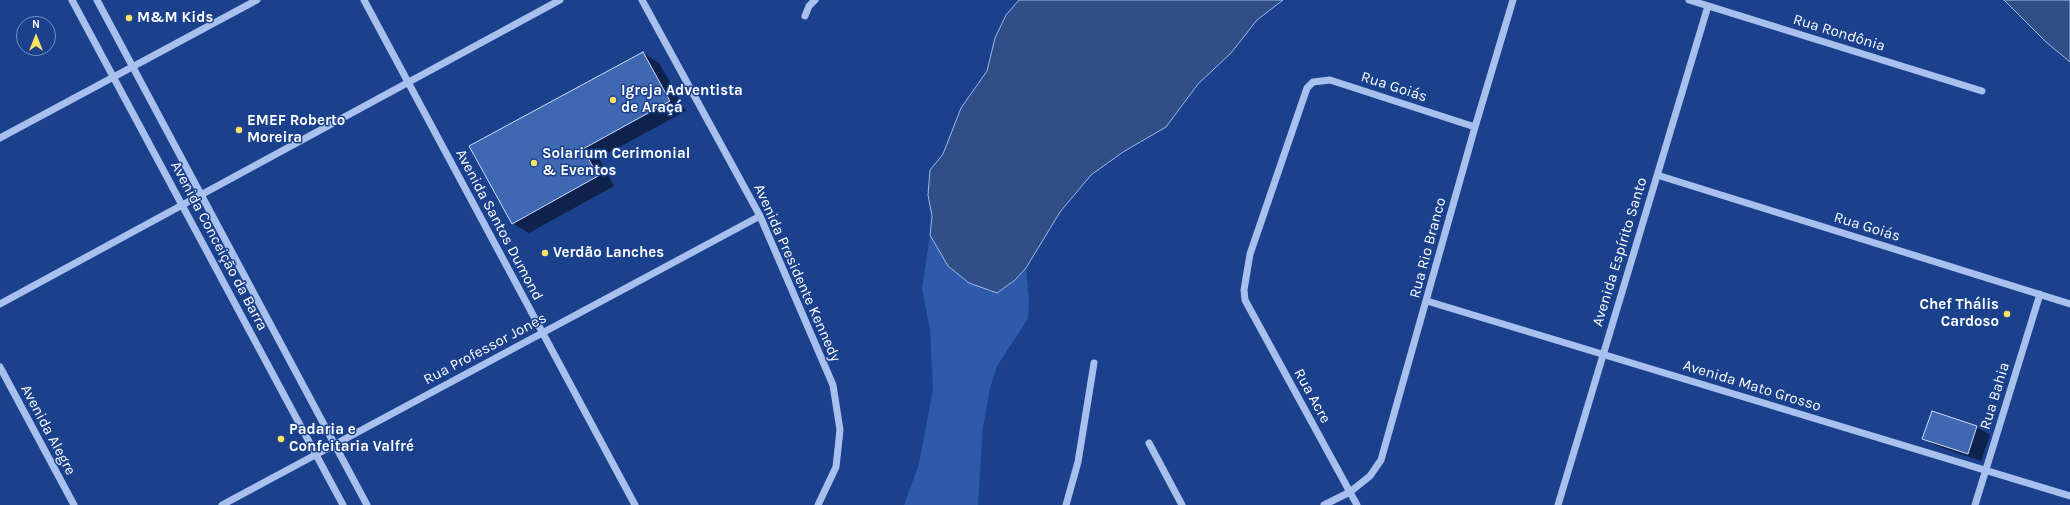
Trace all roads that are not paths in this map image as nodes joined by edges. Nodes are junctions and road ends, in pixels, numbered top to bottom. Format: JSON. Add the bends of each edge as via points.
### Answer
{"nodes":[{"id":1,"x":72,"y":0,"type":"edge"},
{"id":2,"x":97,"y":0,"type":"edge"},
{"id":3,"x":257,"y":0,"type":"edge"},
{"id":4,"x":364,"y":0,"type":"edge"},
{"id":5,"x":560,"y":0,"type":"edge"},
{"id":6,"x":642,"y":0,"type":"edge"},
{"id":7,"x":815,"y":0,"type":"edge"},
{"id":8,"x":1513,"y":0,"type":"edge"},
{"id":9,"x":1689,"y":0,"type":"edge"},
{"id":10,"x":1708,"y":6,"type":"junction"},
{"id":11,"x":805,"y":16,"type":"dead end"},
{"id":12,"x":132,"y":67,"type":"junction"},
{"id":13,"x":114,"y":77,"type":"junction"},
{"id":14,"x":408,"y":83,"type":"junction"},
{"id":15,"x":1982,"y":91,"type":"dead end"},
{"id":16,"x":1475,"y":126,"type":"junction"},
{"id":17,"x":0,"y":138,"type":"edge"},
{"id":18,"x":1657,"y":175,"type":"junction"},
{"id":19,"x":201,"y":195,"type":"junction"},
{"id":20,"x":182,"y":205,"type":"junction"},
{"id":21,"x":760,"y":216,"type":"junction"},
{"id":22,"x":2040,"y":294,"type":"junction"},
{"id":23,"x":1245,"y":300,"type":"joint"},
{"id":24,"x":1427,"y":301,"type":"junction"},
{"id":25,"x":0,"y":304,"type":"edge"},
{"id":26,"x":2070,"y":304,"type":"edge"},
{"id":27,"x":542,"y":333,"type":"junction"},
{"id":28,"x":1603,"y":354,"type":"junction"},
{"id":29,"x":1094,"y":363,"type":"dead end"},
{"id":30,"x":0,"y":367,"type":"edge"},
{"id":31,"x":1149,"y":442,"type":"dead end"},
{"id":32,"x":335,"y":444,"type":"junction"},
{"id":33,"x":316,"y":454,"type":"junction"},
{"id":34,"x":1986,"y":471,"type":"junction"},
{"id":35,"x":1350,"y":492,"type":"junction"},
{"id":36,"x":2070,"y":496,"type":"edge"},
{"id":37,"x":74,"y":505,"type":"edge"},
{"id":38,"x":222,"y":505,"type":"edge"},
{"id":39,"x":343,"y":505,"type":"edge"},
{"id":40,"x":367,"y":505,"type":"edge"},
{"id":41,"x":635,"y":505,"type":"edge"},
{"id":42,"x":818,"y":505,"type":"edge"},
{"id":43,"x":1066,"y":505,"type":"edge"},
{"id":44,"x":1182,"y":505,"type":"edge"},
{"id":45,"x":1324,"y":505,"type":"edge"},
{"id":46,"x":1357,"y":505,"type":"edge"},
{"id":47,"x":1558,"y":505,"type":"edge"},
{"id":48,"x":1975,"y":505,"type":"edge"}],
"edges":[{"from":1,"to":13,"type":"street","name":"Avenida Conceição da Barra"},
{"from":2,"to":12,"type":"street","name":"Avenida Conceição da Barra"},
{"from":3,"to":12,"type":"street"},
{"from":4,"to":14,"type":"street","name":"Avenida Santos Dumond"},
{"from":5,"to":14,"type":"street"},
{"from":6,"to":21,"type":"street","name":"Avenida Presidente Kennedy"},
{"from":7,"to":11,"type":"street"},
{"from":8,"to":16,"type":"street","name":"Rua Rio Branco"},
{"from":9,"to":10,"type":"street","name":"Rua Rondônia"},
{"from":10,"to":15,"type":"street","name":"Rua Rondônia"},
{"from":10,"to":18,"type":"street","name":"Avenida Espírito Santo"},
{"from":12,"to":13,"type":"street"},
{"from":12,"to":19,"type":"street","name":"Avenida Conceição da Barra"},
{"from":13,"to":17,"type":"street"},
{"from":13,"to":20,"type":"street","name":"Avenida Conceição da Barra"},
{"from":14,"to":19,"type":"street"},
{"from":14,"to":27,"type":"street","name":"Avenida Santos Dumond"},
{"from":16,"to":23,"type":"street","name":"Rua Goiás","via":[[1330,80],[1313,82],[1307,88],[1250,254],[1244,290]]},
{"from":16,"to":24,"type":"street","name":"Rua Rio Branco"},
{"from":18,"to":22,"type":"street","name":"Rua Goiás"},
{"from":18,"to":28,"type":"street","name":"Avenida Espírito Santo"},
{"from":19,"to":20,"type":"street"},
{"from":19,"to":32,"type":"street","name":"Avenida Conceição da Barra"},
{"from":20,"to":25,"type":"street"},
{"from":20,"to":33,"type":"street","name":"Avenida Conceição da Barra"},
{"from":21,"to":27,"type":"street","name":"Rua Professor Jones"},
{"from":21,"to":42,"type":"street","name":"Avenida Presidente Kennedy","via":[[832,385],[840,430],[836,467]]},
{"from":22,"to":26,"type":"street","name":"Rua Goiás"},
{"from":22,"to":34,"type":"street","name":"Rua Bahia"},
{"from":23,"to":35,"type":"street","name":"Rua Acre"},
{"from":24,"to":28,"type":"street","name":"Avenida Mato Grosso"},
{"from":24,"to":35,"type":"street","name":"Rua Rio Branco","via":[[1381,460],[1370,476]]},
{"from":27,"to":32,"type":"street","name":"Rua Professor Jones"},
{"from":27,"to":41,"type":"street","name":"Avenida Santos Dumond"},
{"from":28,"to":34,"type":"street","name":"Avenida Mato Grosso"},
{"from":28,"to":47,"type":"street","name":"Avenida Espírito Santo"},
{"from":29,"to":43,"type":"street","via":[[1078,462]]},
{"from":30,"to":37,"type":"street","name":"Avenida Alegre"},
{"from":31,"to":44,"type":"street"},
{"from":32,"to":33,"type":"street","name":"Rua Professor Jones"},
{"from":32,"to":40,"type":"street","name":"Avenida Conceição da Barra"},
{"from":33,"to":38,"type":"street","name":"Rua Professor Jones"},
{"from":33,"to":39,"type":"street","name":"Avenida Conceição da Barra"},
{"from":34,"to":36,"type":"street","name":"Avenida Mato Grosso"},
{"from":34,"to":48,"type":"street","name":"Rua Bahia"},
{"from":35,"to":45,"type":"street","name":"Rua Rio Branco"},
{"from":35,"to":46,"type":"street","name":"Rua Acre"}]}
